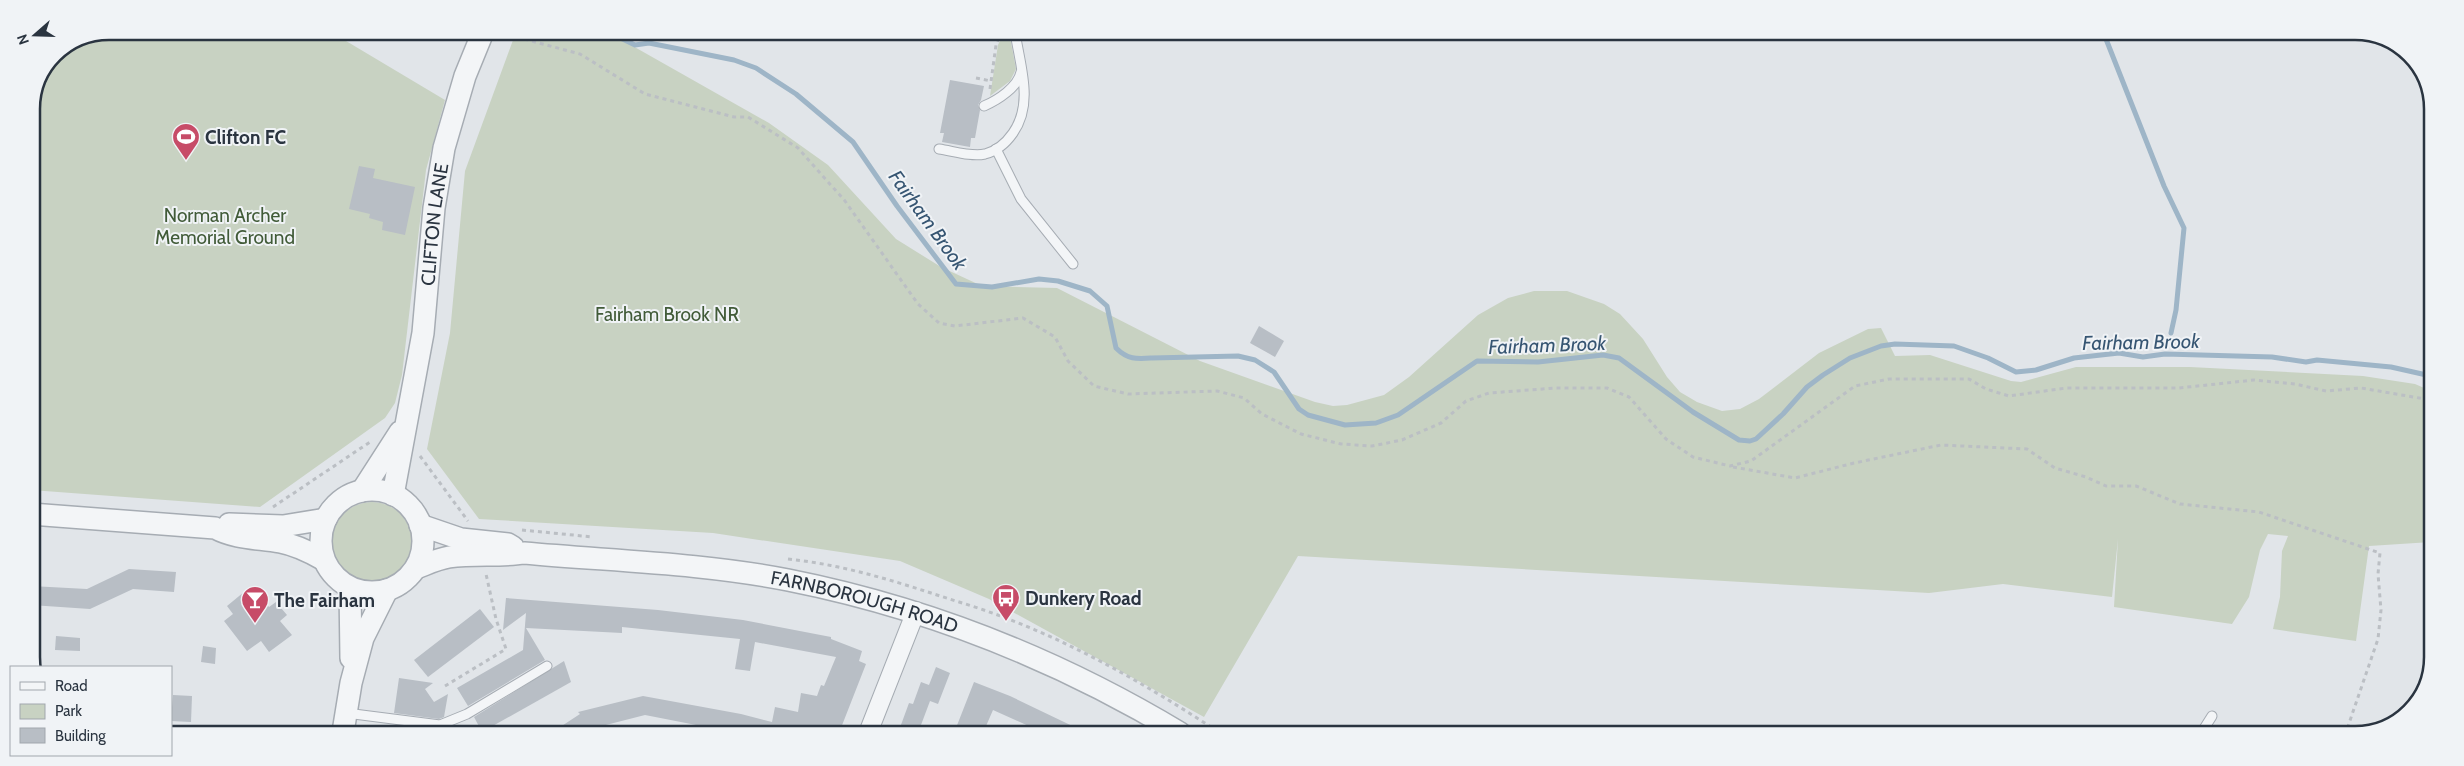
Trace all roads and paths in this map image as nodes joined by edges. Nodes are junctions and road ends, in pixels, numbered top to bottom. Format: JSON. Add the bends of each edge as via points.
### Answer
{"nodes":[{"id":1,"x":480,"y":40,"type":"edge"},
{"id":2,"x":528,"y":40,"type":"edge"},
{"id":3,"x":998,"y":40,"type":"edge"},
{"id":4,"x":1017,"y":40,"type":"edge"},
{"id":5,"x":1022,"y":69,"type":"junction"},
{"id":6,"x":976,"y":78,"type":"dead end"},
{"id":7,"x":991,"y":81,"type":"junction"},
{"id":8,"x":986,"y":105,"type":"joint"},
{"id":9,"x":939,"y":149,"type":"dead end"},
{"id":10,"x":996,"y":149,"type":"junction"},
{"id":11,"x":1073,"y":264,"type":"dead end"},
{"id":12,"x":2424,"y":399,"type":"edge"},
{"id":13,"x":406,"y":423,"type":"junction"},
{"id":14,"x":378,"y":436,"type":"dead end"},
{"id":15,"x":418,"y":453,"type":"dead end"},
{"id":16,"x":1730,"y":466,"type":"junction"},
{"id":17,"x":362,"y":491,"type":"junction"},
{"id":18,"x":393,"y":495,"type":"junction"},
{"id":19,"x":271,"y":508,"type":"dead end"},
{"id":20,"x":40,"y":515,"type":"edge"},
{"id":21,"x":326,"y":520,"type":"junction"},
{"id":22,"x":420,"y":525,"type":"junction"},
{"id":23,"x":471,"y":525,"type":"dead end"},
{"id":24,"x":215,"y":528,"type":"junction"},
{"id":25,"x":524,"y":553,"type":"junction"},
{"id":26,"x":324,"y":560,"type":"junction"},
{"id":27,"x":416,"y":568,"type":"junction"},
{"id":28,"x":485,"y":568,"type":"dead end"},
{"id":29,"x":350,"y":588,"type":"junction"},
{"id":30,"x":388,"y":590,"type":"junction"},
{"id":31,"x":1010,"y":605,"type":"dead end"},
{"id":32,"x":916,"y":611,"type":"junction"},
{"id":33,"x":1003,"y":616,"type":"dead end"},
{"id":34,"x":547,"y":666,"type":"dead end"},
{"id":35,"x":351,"y":683,"type":"junction"},
{"id":36,"x":445,"y":686,"type":"dead end"},
{"id":37,"x":2212,"y":716,"type":"dead end"},
{"id":38,"x":344,"y":723,"type":"edge"},
{"id":39,"x":871,"y":726,"type":"edge"},
{"id":40,"x":1167,"y":726,"type":"edge"},
{"id":41,"x":2205,"y":726,"type":"edge"},
{"id":42,"x":2348,"y":726,"type":"edge"}],
"edges":[{"from":1,"to":13,"type":"street","name":"CLIFTON LANE","via":[[464,76],[444,148],[434,208],[423,333]]},
{"from":2,"to":16,"type":"path","via":[[580,54],[645,94],[748,118],[798,148],[845,201],[918,304],[939,323],[955,326],[1023,318],[1055,337],[1068,361],[1094,386],[1128,394],[1217,391],[1244,398],[1262,414],[1301,434],[1341,444],[1372,446],[1402,440],[1442,423],[1466,400],[1489,393],[1607,388],[1628,397],[1666,439],[1693,457]]},
{"from":3,"to":7,"type":"path"},
{"from":4,"to":5,"type":"lane"},
{"from":5,"to":8,"type":"lane","via":[[1017,82]]},
{"from":5,"to":10,"type":"lane","via":[[1025,89],[1022,117],[1010,137]]},
{"from":6,"to":7,"type":"path"},
{"from":7,"to":8,"type":"path"},
{"from":9,"to":10,"type":"lane","via":[[977,155]]},
{"from":10,"to":11,"type":"lane","via":[[1021,199]]},
{"from":12,"to":16,"type":"path","via":[[2361,388],[2326,391],[2254,380],[2179,388],[2066,388],[2009,396],[1986,389],[1969,379],[1889,379],[1855,386],[1751,462]]},
{"from":13,"to":17,"type":"street","name":"CLIFTON LANE"},
{"from":13,"to":18,"type":"street","name":"CLIFTON LANE"},
{"from":14,"to":19,"type":"path"},
{"from":15,"to":23,"type":"path"},
{"from":16,"to":42,"type":"path","via":[[1795,478],[1940,445],[2027,449],[2055,468],[2106,486],[2136,486],[2180,504],[2259,512],[2380,552],[2378,639]]},
{"from":17,"to":18,"type":"street","via":[[378,490]]},
{"from":17,"to":21,"type":"street","via":[[334,506]]},
{"from":18,"to":22,"type":"street","via":[[405,502]]},
{"from":20,"to":24,"type":"street"},
{"from":21,"to":24,"type":"street","via":[[283,526],[230,523]]},
{"from":21,"to":26,"type":"street","via":[[321,540]]},
{"from":22,"to":25,"type":"street","name":"FARNBOROUGH ROAD","via":[[461,539],[508,544]]},
{"from":22,"to":27,"type":"street","via":[[423,547]]},
{"from":24,"to":26,"type":"street","via":[[231,536],[281,542]]},
{"from":25,"to":27,"type":"street","name":"FARNBOROUGH ROAD","via":[[452,557]]},
{"from":25,"to":32,"type":"street","name":"FARNBOROUGH ROAD","via":[[786,580]]},
{"from":26,"to":29,"type":"street","via":[[335,576]]},
{"from":27,"to":30,"type":"street","via":[[403,582]]},
{"from":28,"to":36,"type":"path","via":[[506,649]]},
{"from":29,"to":30,"type":"street","via":[[369,593]]},
{"from":29,"to":35,"type":"street"},
{"from":30,"to":35,"type":"street","via":[[363,638]]},
{"from":31,"to":33,"type":"path"},
{"from":32,"to":39,"type":"street"},
{"from":32,"to":40,"type":"street","name":"FARNBOROUGH ROAD","via":[[1040,660]]},
{"from":34,"to":38,"type":"lane","via":[[468,714],[440,725]]},
{"from":35,"to":38,"type":"street"},
{"from":37,"to":41,"type":"lane"}]}
